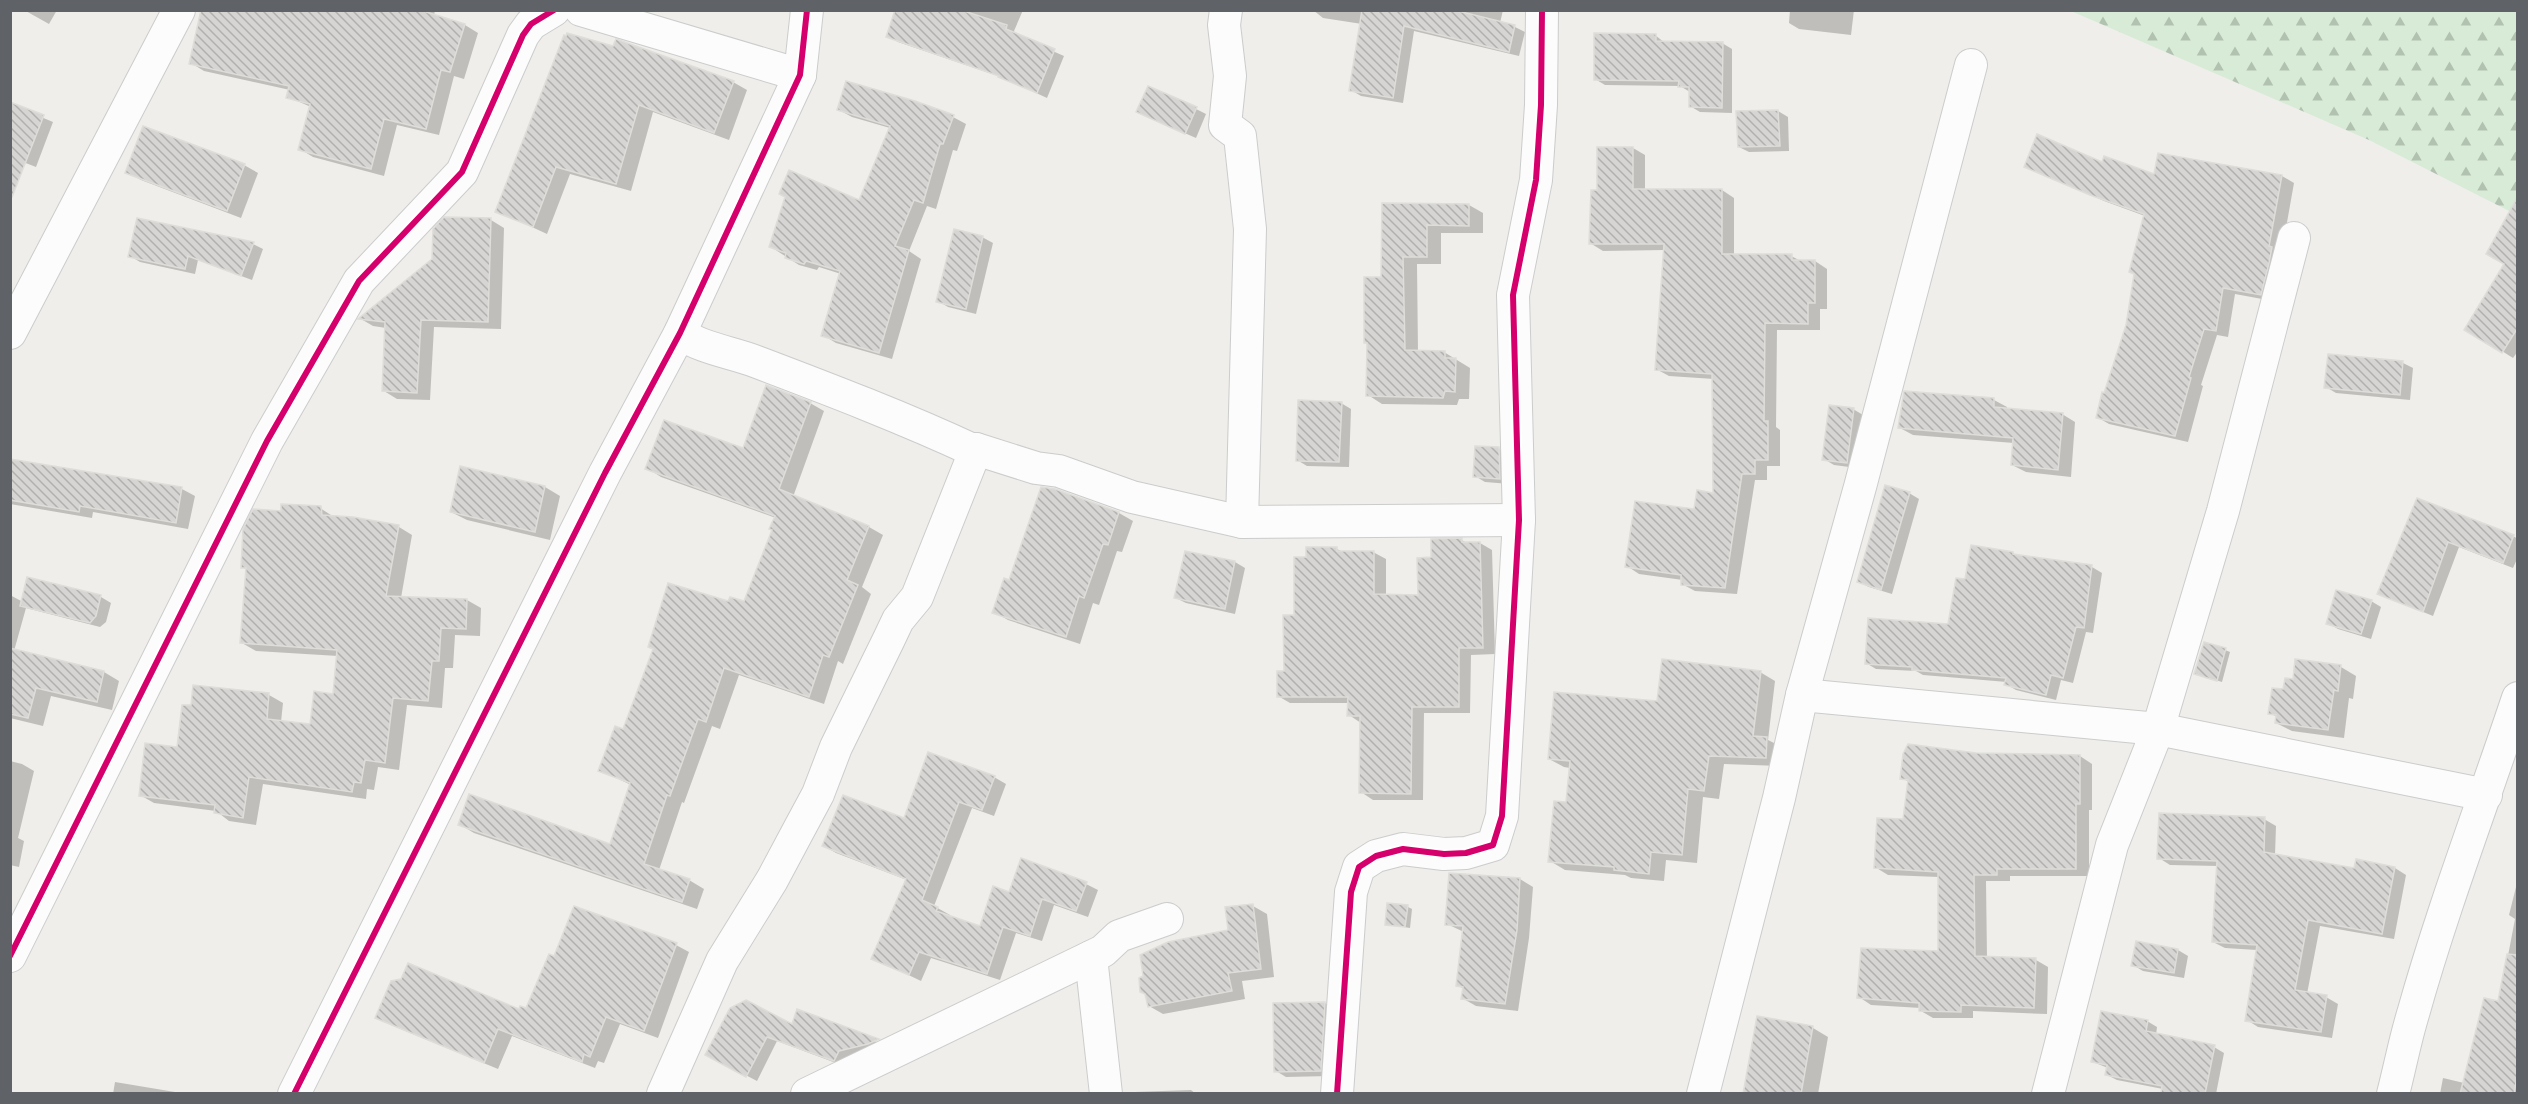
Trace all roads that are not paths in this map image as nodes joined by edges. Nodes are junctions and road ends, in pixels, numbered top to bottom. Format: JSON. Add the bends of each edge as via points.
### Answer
{"nodes":[{"id":1,"x":179,"y":10,"type":"edge"},
{"id":2,"x":554,"y":10,"type":"edge"},
{"id":3,"x":582,"y":10,"type":"edge"},
{"id":4,"x":807,"y":10,"type":"edge"},
{"id":5,"x":1226,"y":10,"type":"edge"},
{"id":6,"x":1542,"y":10,"type":"edge"},
{"id":7,"x":1971,"y":65,"type":"dead end"},
{"id":8,"x":800,"y":75,"type":"junction"},
{"id":9,"x":2294,"y":238,"type":"dead end"},
{"id":10,"x":10,"y":333,"type":"edge"},
{"id":11,"x":680,"y":333,"type":"junction"},
{"id":12,"x":976,"y":449,"type":"junction"},
{"id":13,"x":1519,"y":520,"type":"junction"},
{"id":14,"x":1242,"y":522,"type":"junction"},
{"id":15,"x":1803,"y":695,"type":"junction"},
{"id":16,"x":2517,"y":698,"type":"edge"},
{"id":17,"x":2158,"y":729,"type":"junction"},
{"id":18,"x":2486,"y":795,"type":"junction"},
{"id":19,"x":1167,"y":919,"type":"dead end"},
{"id":20,"x":10,"y":956,"type":"edge"},
{"id":21,"x":1091,"y":957,"type":"junction"},
{"id":22,"x":294,"y":1094,"type":"edge"},
{"id":23,"x":663,"y":1094,"type":"edge"},
{"id":24,"x":807,"y":1094,"type":"edge"},
{"id":25,"x":1106,"y":1094,"type":"edge"},
{"id":26,"x":1337,"y":1094,"type":"edge"},
{"id":27,"x":1703,"y":1094,"type":"edge"},
{"id":28,"x":2048,"y":1094,"type":"edge"},
{"id":29,"x":2393,"y":1094,"type":"edge"}],
"edges":[{"from":1,"to":10,"type":"street"},
{"from":2,"to":20,"type":"street","via":[[531,24],[523,34],[462,171],[359,281],[267,441]]},
{"from":3,"to":8,"type":"street"},
{"from":4,"to":8,"type":"street"},
{"from":5,"to":14,"type":"street","via":[[1230,76],[1225,125],[1240,136],[1250,229]]},
{"from":6,"to":13,"type":"street","via":[[1536,180],[1513,295]]},
{"from":7,"to":15,"type":"street"},
{"from":8,"to":11,"type":"street"},
{"from":9,"to":17,"type":"street","via":[[2223,511]]},
{"from":11,"to":12,"type":"street"},
{"from":11,"to":22,"type":"street","via":[[605,473]]},
{"from":12,"to":14,"type":"street","via":[[1059,471],[1132,497]]},
{"from":12,"to":23,"type":"street","via":[[917,597],[898,620],[836,747],[818,794],[722,961]]},
{"from":13,"to":14,"type":"street"},
{"from":13,"to":26,"type":"street","via":[[1502,816],[1493,845],[1444,854],[1403,849],[1377,856],[1359,867],[1351,892]]},
{"from":15,"to":17,"type":"street"},
{"from":15,"to":27,"type":"street"},
{"from":16,"to":18,"type":"street"},
{"from":17,"to":18,"type":"street"},
{"from":17,"to":28,"type":"street","via":[[2112,845]]},
{"from":18,"to":29,"type":"street","via":[[2469,836],[2416,1003]]},
{"from":19,"to":21,"type":"street","via":[[1119,936]]},
{"from":21,"to":24,"type":"street"},
{"from":21,"to":25,"type":"street"}]}
